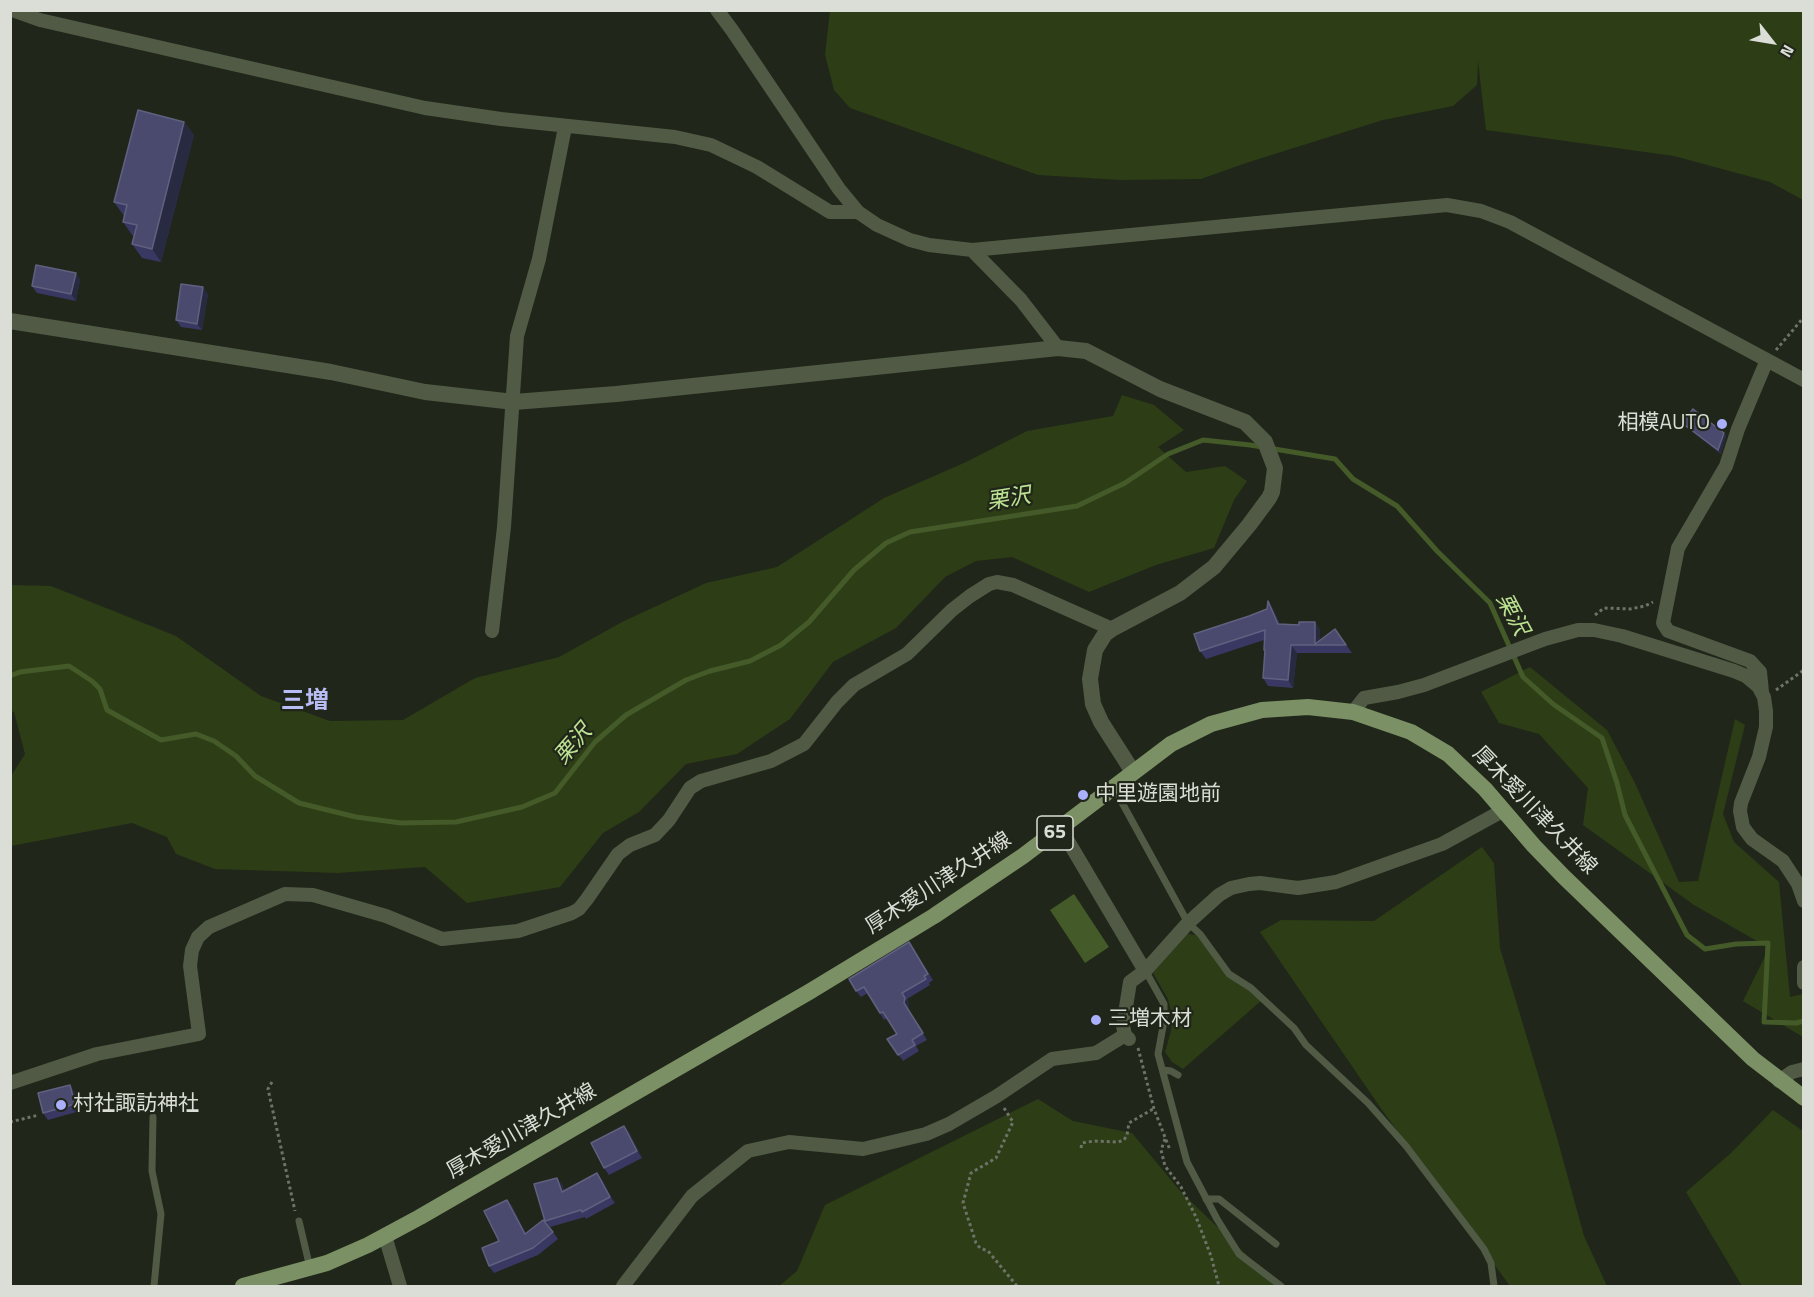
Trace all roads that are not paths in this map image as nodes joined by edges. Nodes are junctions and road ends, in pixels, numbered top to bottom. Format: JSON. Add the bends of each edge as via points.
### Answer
{"nodes":[{"id":1,"x":12,"y":10,"type":"edge"},
{"id":2,"x":717,"y":10,"type":"edge"},
{"id":3,"x":565,"y":127,"type":"junction"},
{"id":4,"x":858,"y":212,"type":"junction"},
{"id":5,"x":972,"y":250,"type":"junction"},
{"id":6,"x":10,"y":321,"type":"edge"},
{"id":7,"x":1058,"y":348,"type":"junction"},
{"id":8,"x":1767,"y":360,"type":"junction"},
{"id":9,"x":1803,"y":380,"type":"edge"},
{"id":10,"x":514,"y":402,"type":"junction"},
{"id":11,"x":1112,"y":629,"type":"junction"},
{"id":12,"x":492,"y":631,"type":"dead end"},
{"id":13,"x":1763,"y":695,"type":"junction"},
{"id":14,"x":1353,"y":712,"type":"junction"},
{"id":15,"x":1133,"y":772,"type":"junction"},
{"id":16,"x":1114,"y":788,"type":"junction"},
{"id":17,"x":1504,"y":810,"type":"junction"},
{"id":18,"x":1061,"y":829,"type":"junction"},
{"id":19,"x":1803,"y":901,"type":"edge"},
{"id":20,"x":1188,"y":923,"type":"junction"},
{"id":21,"x":1803,"y":967,"type":"edge"},
{"id":22,"x":1145,"y":971,"type":"junction"},
{"id":23,"x":1803,"y":983,"type":"edge"},
{"id":24,"x":1803,"y":1069,"type":"edge"},
{"id":25,"x":1163,"y":1070,"type":"junction"},
{"id":26,"x":1178,"y":1075,"type":"dead end"},
{"id":27,"x":1779,"y":1081,"type":"junction"},
{"id":28,"x":10,"y":1083,"type":"edge"},
{"id":29,"x":1803,"y":1098,"type":"edge"},
{"id":30,"x":153,"y":1118,"type":"dead end"},
{"id":31,"x":1206,"y":1199,"type":"junction"},
{"id":32,"x":299,"y":1221,"type":"road end"},
{"id":33,"x":385,"y":1236,"type":"junction"},
{"id":34,"x":1276,"y":1244,"type":"dead end"},
{"id":35,"x":310,"y":1269,"type":"junction"},
{"id":36,"x":154,"y":1287,"type":"edge"},
{"id":37,"x":243,"y":1287,"type":"edge"},
{"id":38,"x":400,"y":1287,"type":"edge"},
{"id":39,"x":623,"y":1287,"type":"edge"},
{"id":40,"x":1281,"y":1287,"type":"edge"},
{"id":41,"x":1494,"y":1287,"type":"edge"}],
"edges":[{"from":1,"to":3,"type":"street","via":[[39,20],[400,103]]},
{"from":2,"to":4,"type":"street"},
{"from":3,"to":4,"type":"street","via":[[675,137],[711,146],[757,167],[830,212]]},
{"from":3,"to":10,"type":"street","via":[[539,259],[517,336]]},
{"from":4,"to":5,"type":"street","via":[[910,240]]},
{"from":5,"to":7,"type":"street","via":[[1021,300]]},
{"from":5,"to":8,"type":"street","via":[[1447,205],[1510,222]]},
{"from":6,"to":10,"type":"street","via":[[331,372],[425,392]]},
{"from":7,"to":10,"type":"street"},
{"from":7,"to":11,"type":"street","via":[[1086,351],[1160,389],[1245,422],[1268,448],[1275,468],[1269,498],[1214,567],[1180,593]]},
{"from":8,"to":9,"type":"street"},
{"from":8,"to":13,"type":"street","via":[[1726,466],[1678,548],[1663,623],[1668,631],[1750,661],[1760,672]]},
{"from":10,"to":12,"type":"street"},
{"from":11,"to":15,"type":"street","via":[[1095,650],[1090,678],[1092,698],[1101,722]]},
{"from":11,"to":28,"type":"street","via":[[1013,585],[989,584],[952,610],[907,654],[849,689],[804,744],[771,761],[701,781],[690,788],[655,835],[618,854],[588,899],[572,913],[518,931],[442,939],[386,916],[313,895],[285,894],[209,927],[198,937],[190,966],[199,1034],[97,1054]]},
{"from":13,"to":14,"type":"street","via":[[1753,680],[1718,665],[1622,636],[1582,630],[1560,633],[1424,685],[1364,698]]},
{"from":13,"to":19,"type":"street","via":[[1766,727],[1741,803],[1740,818],[1747,835],[1783,861],[1798,884]]},
{"from":14,"to":15,"type":"main road","name":"厚木愛川津久井線","number":"65","via":[[1286,708],[1237,716],[1186,736]]},
{"from":14,"to":17,"type":"main road","name":"厚木愛川津久井線","number":"65","via":[[1430,742],[1461,765]]},
{"from":15,"to":16,"type":"main road","name":"厚木愛川津久井線","number":"65"},
{"from":16,"to":18,"type":"main road","name":"厚木愛川津久井線","number":"65"},
{"from":16,"to":20,"type":"lane"},
{"from":17,"to":20,"type":"street","via":[[1442,843],[1336,882],[1298,888],[1260,883],[1231,888]]},
{"from":17,"to":27,"type":"main road","name":"厚木愛川津久井線","number":"65","via":[[1548,862]]},
{"from":18,"to":22,"type":"street"},
{"from":18,"to":33,"type":"main road","name":"厚木愛川津久井線","number":"65","via":[[998,874],[855,964]]},
{"from":20,"to":22,"type":"street"},
{"from":20,"to":41,"type":"lane","via":[[1229,974],[1251,988],[1294,1028],[1406,1146],[1484,1249],[1491,1263]]},
{"from":21,"to":23,"type":"street"},
{"from":22,"to":25,"type":"lane","via":[[1164,1004],[1158,1054]]},
{"from":22,"to":39,"type":"street","via":[[1130,982],[1123,1026],[1127,1037],[1096,1053],[1052,1059],[949,1124],[926,1134],[863,1149],[789,1142],[748,1151],[687,1202]]},
{"from":24,"to":27,"type":"street"},
{"from":25,"to":26,"type":"lane"},
{"from":25,"to":31,"type":"lane","via":[[1187,1162]]},
{"from":27,"to":29,"type":"main road","name":"厚木愛川津久井線","number":"65"},
{"from":30,"to":36,"type":"lane","via":[[152,1171],[161,1214]]},
{"from":31,"to":34,"type":"lane","via":[[1218,1199]]},
{"from":31,"to":40,"type":"lane","via":[[1239,1254]]},
{"from":32,"to":35,"type":"lane"},
{"from":33,"to":35,"type":"main road","name":"厚木愛川津久井線","number":"65"},
{"from":33,"to":38,"type":"street"},
{"from":35,"to":37,"type":"main road","name":"厚木愛川津久井線","number":"65"}]}
